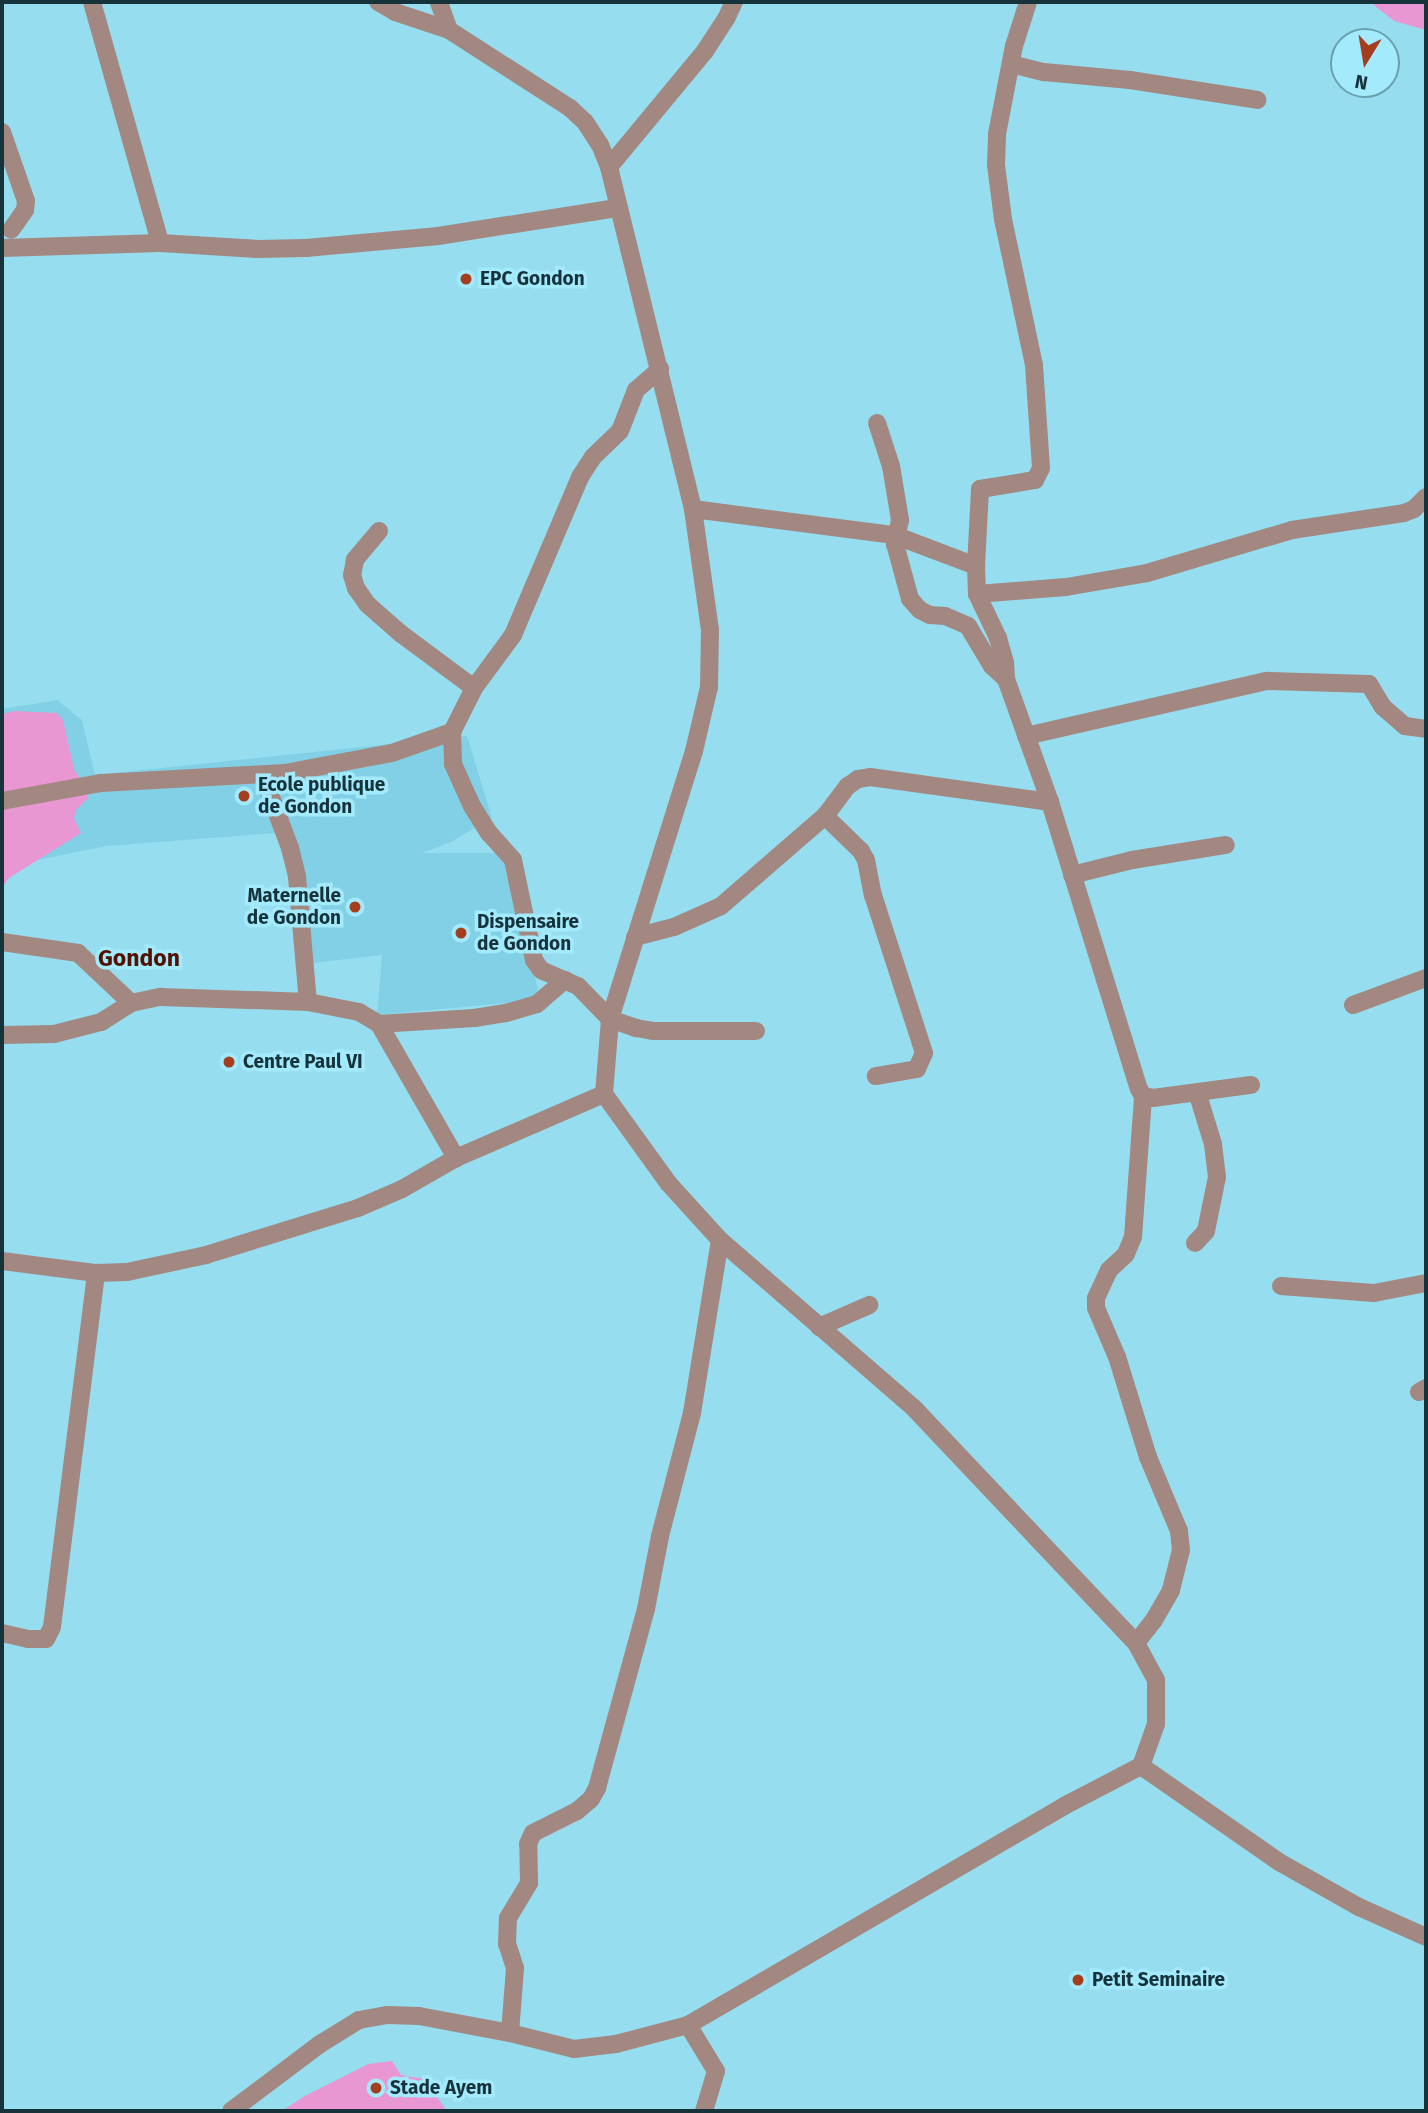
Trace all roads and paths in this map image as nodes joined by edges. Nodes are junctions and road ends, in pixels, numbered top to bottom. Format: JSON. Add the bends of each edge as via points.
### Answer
{"nodes":[{"id":1,"x":92,"y":2,"type":"edge"},
{"id":2,"x":378,"y":2,"type":"edge"},
{"id":3,"x":439,"y":2,"type":"edge"},
{"id":4,"x":734,"y":2,"type":"edge"},
{"id":5,"x":1028,"y":2,"type":"edge"},
{"id":6,"x":449,"y":30,"type":"junction"},
{"id":7,"x":1011,"y":64,"type":"junction"},
{"id":8,"x":1258,"y":100,"type":"dead end"},
{"id":9,"x":2,"y":132,"type":"edge"},
{"id":10,"x":609,"y":167,"type":"junction"},
{"id":11,"x":617,"y":208,"type":"junction"},
{"id":12,"x":7,"y":226,"type":"edge"},
{"id":13,"x":160,"y":243,"type":"junction"},
{"id":14,"x":30,"y":247,"type":"junction"},
{"id":15,"x":2,"y":248,"type":"edge"},
{"id":16,"x":660,"y":369,"type":"junction"},
{"id":17,"x":877,"y":423,"type":"dead end"},
{"id":18,"x":1426,"y":497,"type":"edge"},
{"id":19,"x":693,"y":509,"type":"junction"},
{"id":20,"x":379,"y":531,"type":"dead end"},
{"id":21,"x":894,"y":536,"type":"junction"},
{"id":22,"x":976,"y":566,"type":"junction"},
{"id":23,"x":977,"y":594,"type":"junction"},
{"id":24,"x":1006,"y":679,"type":"junction"},
{"id":25,"x":474,"y":688,"type":"junction"},
{"id":26,"x":1426,"y":730,"type":"edge"},
{"id":27,"x":452,"y":732,"type":"junction"},
{"id":28,"x":1026,"y":736,"type":"junction"},
{"id":29,"x":263,"y":776,"type":"junction"},
{"id":30,"x":2,"y":801,"type":"edge"},
{"id":31,"x":1050,"y":802,"type":"junction"},
{"id":32,"x":825,"y":816,"type":"junction"},
{"id":33,"x":1226,"y":845,"type":"dead end"},
{"id":34,"x":1072,"y":875,"type":"junction"},
{"id":35,"x":635,"y":937,"type":"junction"},
{"id":36,"x":2,"y":943,"type":"edge"},
{"id":37,"x":1426,"y":978,"type":"edge"},
{"id":38,"x":565,"y":980,"type":"junction"},
{"id":39,"x":308,"y":1002,"type":"junction"},
{"id":40,"x":131,"y":1003,"type":"junction"},
{"id":41,"x":1353,"y":1006,"type":"dead end"},
{"id":42,"x":611,"y":1018,"type":"junction"},
{"id":43,"x":379,"y":1024,"type":"junction"},
{"id":44,"x":756,"y":1031,"type":"dead end"},
{"id":45,"x":2,"y":1035,"type":"edge"},
{"id":46,"x":877,"y":1076,"type":"dead end"},
{"id":47,"x":1251,"y":1085,"type":"dead end"},
{"id":48,"x":1197,"y":1092,"type":"junction"},
{"id":49,"x":604,"y":1094,"type":"junction"},
{"id":50,"x":1143,"y":1096,"type":"junction"},
{"id":51,"x":456,"y":1158,"type":"junction"},
{"id":52,"x":720,"y":1240,"type":"junction"},
{"id":53,"x":1195,"y":1243,"type":"dead end"},
{"id":54,"x":2,"y":1261,"type":"edge"},
{"id":55,"x":96,"y":1273,"type":"junction"},
{"id":56,"x":1426,"y":1283,"type":"edge"},
{"id":57,"x":1282,"y":1286,"type":"dead end"},
{"id":58,"x":869,"y":1306,"type":"dead end"},
{"id":59,"x":819,"y":1327,"type":"junction"},
{"id":60,"x":2,"y":1633,"type":"edge"},
{"id":61,"x":1136,"y":1643,"type":"junction"},
{"id":62,"x":1141,"y":1766,"type":"junction"},
{"id":63,"x":1426,"y":1937,"type":"edge"},
{"id":64,"x":688,"y":2025,"type":"junction"},
{"id":65,"x":510,"y":2033,"type":"junction"},
{"id":66,"x":231,"y":2111,"type":"edge"},
{"id":67,"x":704,"y":2111,"type":"edge"}],
"edges":[{"from":1,"to":13,"type":"street"},
{"from":2,"to":6,"type":"street"},
{"from":3,"to":6,"type":"street"},
{"from":4,"to":10,"type":"street","via":[[705,51]]},
{"from":5,"to":7,"type":"street"},
{"from":6,"to":10,"type":"street","via":[[570,108],[585,122]]},
{"from":7,"to":8,"type":"street"},
{"from":7,"to":22,"type":"street","via":[[997,134],[996,165],[1034,365],[1041,468],[1035,480],[980,489]]},
{"from":9,"to":12,"type":"street","via":[[26,201],[25,210]]},
{"from":10,"to":11,"type":"street"},
{"from":11,"to":13,"type":"street","via":[[438,236],[306,248]]},
{"from":11,"to":16,"type":"street"},
{"from":12,"to":14,"type":"street"},
{"from":13,"to":14,"type":"street"},
{"from":14,"to":15,"type":"street"},
{"from":16,"to":19,"type":"street"},
{"from":16,"to":25,"type":"street","via":[[636,390],[620,431],[580,477],[513,635]]},
{"from":17,"to":21,"type":"street","via":[[891,466],[900,520]]},
{"from":18,"to":23,"type":"street","via":[[1404,513],[1292,530],[1147,573],[1066,587]]},
{"from":19,"to":21,"type":"street"},
{"from":19,"to":35,"type":"street","via":[[710,630],[709,687],[694,751]]},
{"from":20,"to":25,"type":"street","via":[[355,560],[352,575],[356,588],[400,633]]},
{"from":21,"to":22,"type":"street"},
{"from":21,"to":24,"type":"street","via":[[910,599],[930,615],[968,626],[992,666]]},
{"from":22,"to":23,"type":"street"},
{"from":23,"to":24,"type":"street","via":[[998,638]]},
{"from":24,"to":28,"type":"street"},
{"from":25,"to":27,"type":"street"},
{"from":26,"to":28,"type":"street","via":[[1405,726],[1383,707],[1368,684],[1267,681]]},
{"from":27,"to":29,"type":"street","via":[[365,759]]},
{"from":27,"to":38,"type":"street","via":[[453,764],[472,806],[513,860],[534,960],[541,970]]},
{"from":28,"to":31,"type":"street"},
{"from":29,"to":30,"type":"street","via":[[101,783]]},
{"from":29,"to":39,"type":"street","via":[[297,877]]},
{"from":31,"to":32,"type":"street","via":[[870,777],[848,786]]},
{"from":31,"to":34,"type":"street"},
{"from":32,"to":35,"type":"street","via":[[721,906],[674,927]]},
{"from":32,"to":46,"type":"street","via":[[866,860],[924,1053],[917,1069]]},
{"from":33,"to":34,"type":"street"},
{"from":34,"to":50,"type":"street"},
{"from":35,"to":42,"type":"street"},
{"from":36,"to":40,"type":"street","via":[[79,953]]},
{"from":37,"to":41,"type":"street"},
{"from":38,"to":42,"type":"street","via":[[585,991]]},
{"from":38,"to":43,"type":"street","via":[[537,1004],[506,1013]]},
{"from":39,"to":40,"type":"street","via":[[160,997]]},
{"from":39,"to":43,"type":"street","via":[[359,1012]]},
{"from":40,"to":45,"type":"street","via":[[101,1022],[77,1029]]},
{"from":42,"to":44,"type":"street","via":[[653,1031]]},
{"from":42,"to":49,"type":"street"},
{"from":43,"to":51,"type":"street"},
{"from":47,"to":48,"type":"street"},
{"from":48,"to":50,"type":"street"},
{"from":48,"to":53,"type":"street","via":[[1213,1144],[1217,1177],[1206,1231]]},
{"from":49,"to":51,"type":"street"},
{"from":49,"to":52,"type":"street","via":[[669,1184]]},
{"from":50,"to":61,"type":"street","via":[[1133,1237],[1096,1298],[1148,1457],[1179,1531],[1181,1550],[1171,1590]]},
{"from":51,"to":55,"type":"street","via":[[358,1208],[231,1248],[127,1272]]},
{"from":52,"to":59,"type":"street"},
{"from":52,"to":65,"type":"street","via":[[692,1413],[646,1609],[597,1788],[577,1811],[533,1833],[528,1844],[529,1883],[508,1918],[507,1944],[515,1968]]},
{"from":54,"to":55,"type":"street"},
{"from":55,"to":60,"type":"street","via":[[52,1627],[46,1639]]},
{"from":56,"to":57,"type":"street","via":[[1374,1293]]},
{"from":58,"to":59,"type":"street"},
{"from":59,"to":61,"type":"street","via":[[915,1409]]},
{"from":61,"to":62,"type":"street","via":[[1156,1680],[1158,1697],[1156,1724]]},
{"from":62,"to":63,"type":"street","via":[[1279,1862],[1359,1907]]},
{"from":62,"to":64,"type":"street"},
{"from":64,"to":65,"type":"street","via":[[584,2049]]},
{"from":64,"to":67,"type":"street","via":[[716,2071]]},
{"from":65,"to":66,"type":"street","via":[[419,2016],[359,2020]]}]}
